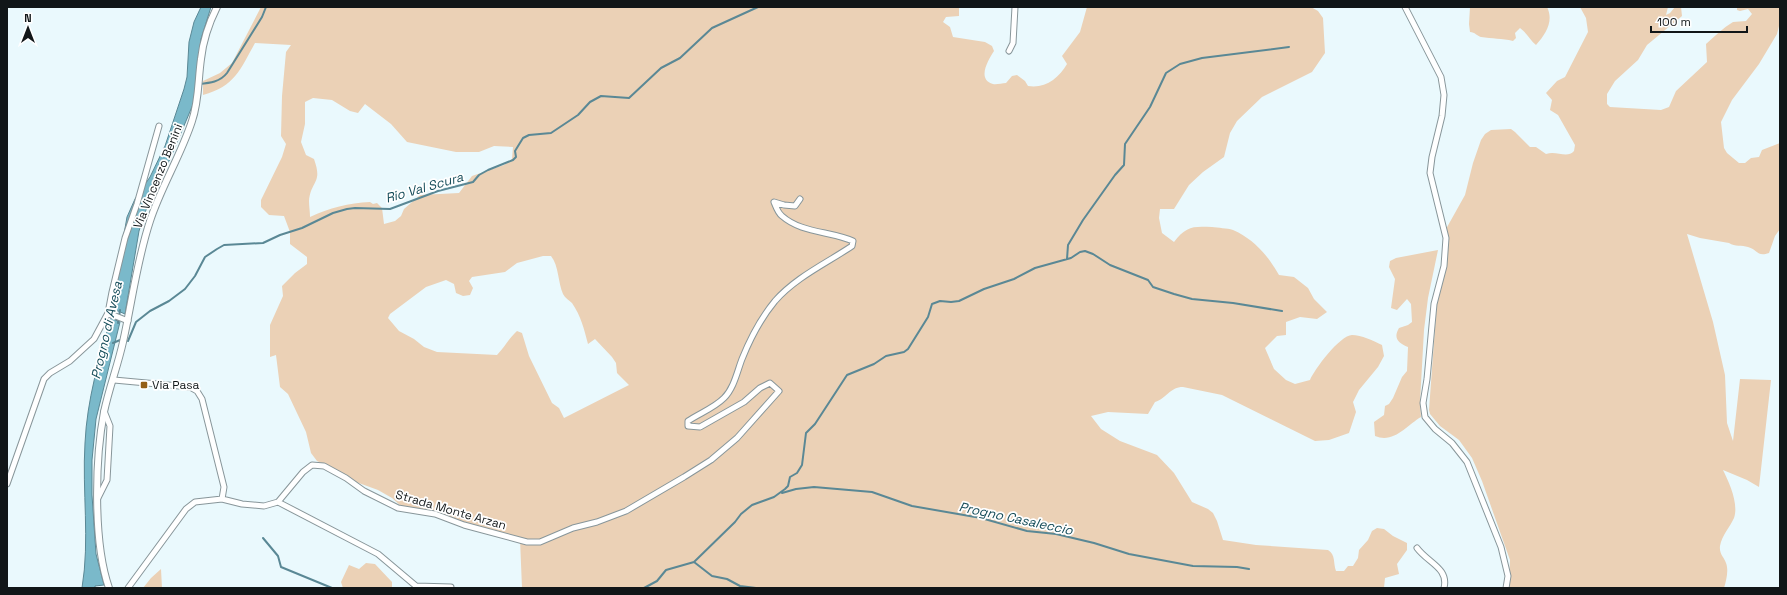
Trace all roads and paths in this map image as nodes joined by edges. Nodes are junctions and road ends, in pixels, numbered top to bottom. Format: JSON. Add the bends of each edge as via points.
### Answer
{"nodes":[{"id":1,"x":217,"y":7,"type":"edge"},
{"id":2,"x":1015,"y":7,"type":"edge"},
{"id":3,"x":1405,"y":7,"type":"edge"},
{"id":4,"x":1009,"y":51,"type":"dead end"},
{"id":5,"x":159,"y":126,"type":"dead end"},
{"id":6,"x":800,"y":199,"type":"dead end"},
{"id":7,"x":111,"y":314,"type":"junction"},
{"id":8,"x":125,"y":320,"type":"junction"},
{"id":9,"x":114,"y":380,"type":"junction"},
{"id":10,"x":104,"y":411,"type":"junction"},
{"id":11,"x":7,"y":484,"type":"edge"},
{"id":12,"x":98,"y":498,"type":"junction"},
{"id":13,"x":222,"y":499,"type":"junction"},
{"id":14,"x":278,"y":502,"type":"junction"},
{"id":15,"x":1417,"y":548,"type":"dead end"},
{"id":16,"x":451,"y":587,"type":"dead end"},
{"id":17,"x":109,"y":588,"type":"edge"},
{"id":18,"x":128,"y":588,"type":"edge"},
{"id":19,"x":1444,"y":588,"type":"edge"},
{"id":20,"x":1506,"y":588,"type":"edge"}],
"edges":[{"from":1,"to":8,"type":"street","name":"Via Vincenzo Benini","via":[[209,24],[201,57],[192,121],[150,221]]},
{"from":2,"to":4,"type":"street"},
{"from":3,"to":20,"type":"street","via":[[1441,76],[1444,95],[1430,173],[1446,238],[1444,266],[1434,304],[1423,403],[1425,417],[1467,462],[1501,547],[1508,576]]},
{"from":5,"to":7,"type":"street","name":"Via Vincenzo Benini","via":[[125,238],[112,292]]},
{"from":6,"to":14,"type":"street","name":"Strada Monte Arzan","via":[[795,206],[774,202],[780,215],[796,226],[844,237],[853,241],[852,246],[808,273],[776,300],[764,315],[751,340],[726,397],[714,407],[688,421],[688,426],[700,427],[744,402],[770,383],[779,390],[741,434],[717,456],[659,492],[626,511],[540,542],[527,542],[464,525],[435,514],[398,508],[324,466],[312,465],[303,472]]},
{"from":7,"to":8,"type":"street"},
{"from":7,"to":11,"type":"street","name":"Via Vincenzo Benini","via":[[94,339],[70,361],[44,379]]},
{"from":8,"to":9,"type":"street","name":"Via Vincenzo Benini"},
{"from":9,"to":10,"type":"street","name":"Via Vincenzo Benini"},
{"from":9,"to":13,"type":"street","via":[[190,387],[197,391],[202,399],[224,487]]},
{"from":10,"to":12,"type":"street","name":"Via Vincenzo Benini"},
{"from":10,"to":12,"type":"street","name":"Via Vincenzo Benini","via":[[110,426],[107,480]]},
{"from":12,"to":17,"type":"street","name":"Via Vincenzo Benini","via":[[99,540],[104,574]]},
{"from":13,"to":14,"type":"street","via":[[264,506]]},
{"from":13,"to":18,"type":"street","via":[[195,502],[186,509]]},
{"from":14,"to":16,"type":"street","via":[[378,554],[416,586]]},
{"from":15,"to":19,"type":"street","via":[[1423,557],[1444,574]]}]}
